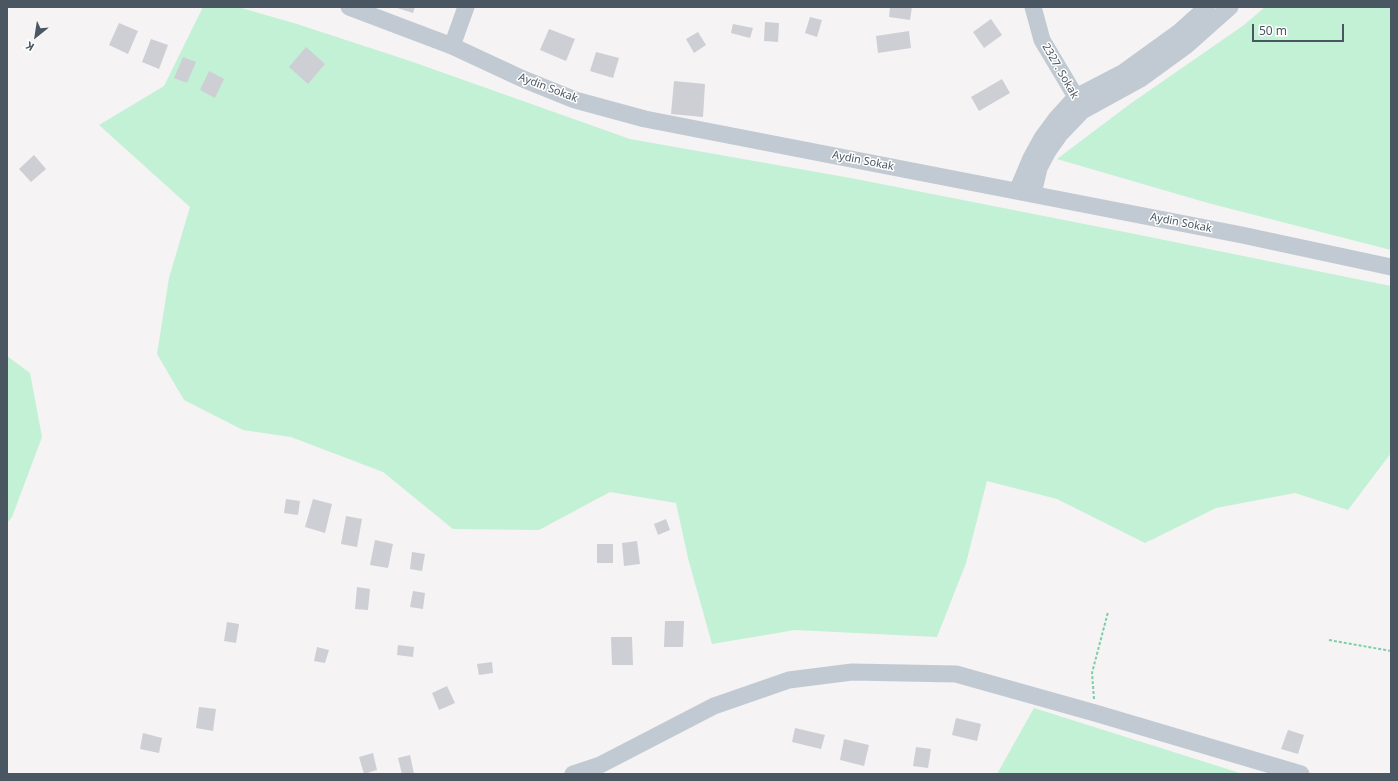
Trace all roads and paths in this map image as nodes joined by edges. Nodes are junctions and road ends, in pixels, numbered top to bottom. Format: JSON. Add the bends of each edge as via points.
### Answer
{"nodes":[{"id":1,"x":349,"y":7,"type":"edge"},
{"id":2,"x":466,"y":7,"type":"edge"},
{"id":3,"x":1033,"y":7,"type":"edge"},
{"id":4,"x":1207,"y":7,"type":"edge"},
{"id":5,"x":1230,"y":7,"type":"edge"},
{"id":6,"x":452,"y":46,"type":"junction"},
{"id":7,"x":1079,"y":104,"type":"junction"},
{"id":8,"x":1025,"y":192,"type":"junction"},
{"id":9,"x":1391,"y":267,"type":"edge"},
{"id":10,"x":1108,"y":612,"type":"dead end"},
{"id":11,"x":1329,"y":640,"type":"dead end"},
{"id":12,"x":1391,"y":651,"type":"edge"},
{"id":13,"x":1095,"y":713,"type":"junction"},
{"id":14,"x":572,"y":774,"type":"edge"},
{"id":15,"x":1301,"y":774,"type":"edge"}],
"edges":[{"from":1,"to":6,"type":"street","name":"Aydin Sokak"},
{"from":2,"to":6,"type":"street"},
{"from":3,"to":7,"type":"street","name":"2327. Sokak","via":[[1042,40]]},
{"from":4,"to":7,"type":"street","via":[[1178,33]]},
{"from":5,"to":7,"type":"street","via":[[1186,46],[1142,78]]},
{"from":6,"to":8,"type":"street","name":"Aydin Sokak","via":[[575,100],[645,119]]},
{"from":7,"to":8,"type":"street"},
{"from":8,"to":9,"type":"street","name":"Aydin Sokak"},
{"from":10,"to":13,"type":"path","via":[[1092,673]]},
{"from":11,"to":12,"type":"path"},
{"from":13,"to":14,"type":"street","via":[[956,674],[852,672],[790,680],[714,706],[600,765]]},
{"from":13,"to":15,"type":"street"}]}
